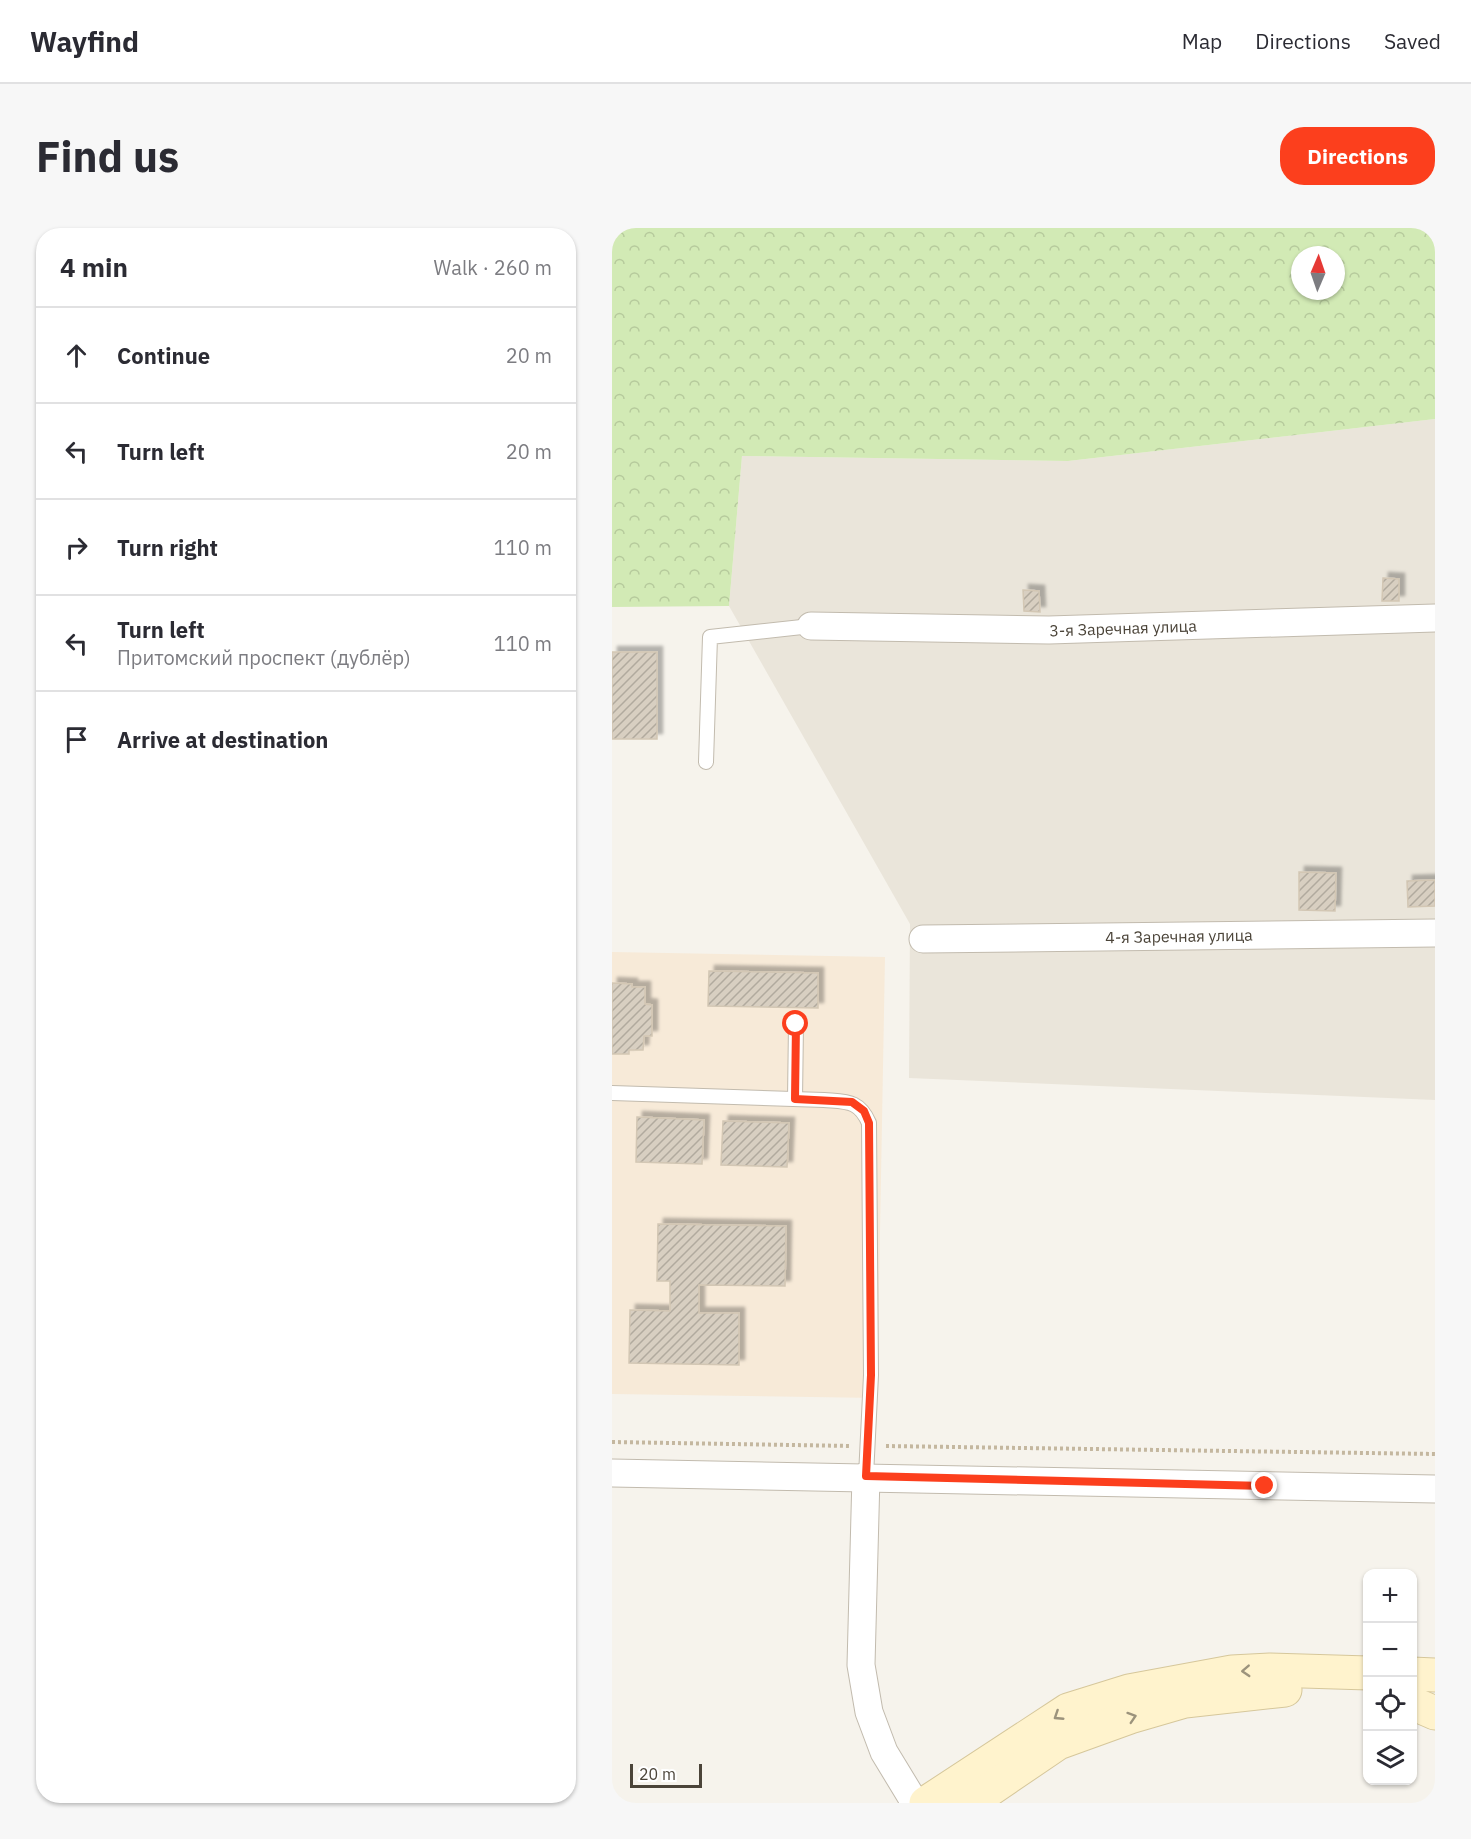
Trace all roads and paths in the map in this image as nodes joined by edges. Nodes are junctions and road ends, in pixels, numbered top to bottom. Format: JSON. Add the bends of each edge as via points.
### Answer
{"nodes":[{"id":1,"x":1435,"y":618,"type":"edge"},
{"id":2,"x":811,"y":626,"type":"joint"},
{"id":3,"x":706,"y":762,"type":"dead end"},
{"id":4,"x":1435,"y":933,"type":"edge"},
{"id":5,"x":923,"y":939,"type":"dead end"},
{"id":6,"x":796,"y":1024,"type":"dead end"},
{"id":7,"x":612,"y":1093,"type":"edge"},
{"id":8,"x":795,"y":1099,"type":"junction"},
{"id":9,"x":612,"y":1442,"type":"edge"},
{"id":10,"x":867,"y":1446,"type":"junction"},
{"id":11,"x":1435,"y":1454,"type":"edge"},
{"id":12,"x":612,"y":1473,"type":"edge"},
{"id":13,"x":866,"y":1476,"type":"junction"},
{"id":14,"x":1435,"y":1489,"type":"edge"},
{"id":15,"x":1363,"y":1673,"type":"edge"},
{"id":16,"x":1417,"y":1674,"type":"edge"},
{"id":17,"x":1435,"y":1675,"type":"edge"},
{"id":18,"x":1363,"y":1690,"type":"edge"},
{"id":19,"x":1417,"y":1691,"type":"edge"},
{"id":20,"x":1435,"y":1692,"type":"edge"},
{"id":21,"x":1417,"y":1705,"type":"edge"},
{"id":22,"x":1435,"y":1713,"type":"edge"},
{"id":23,"x":915,"y":1803,"type":"edge"},
{"id":24,"x":926,"y":1803,"type":"edge"},
{"id":25,"x":970,"y":1803,"type":"edge"}],
"edges":[{"from":1,"to":2,"type":"street","name":"3-я Заречная улица","via":[[1049,630]]},
{"from":2,"to":3,"type":"lane","via":[[710,637]]},
{"from":4,"to":5,"type":"street","name":"4-я Заречная улица"},
{"from":6,"to":8,"type":"lane"},
{"from":7,"to":8,"type":"lane"},
{"from":8,"to":10,"type":"lane","via":[[852,1102],[864,1111],[869,1123],[871,1375]]},
{"from":9,"to":10,"type":"path"},
{"from":10,"to":11,"type":"path"},
{"from":10,"to":13,"type":"lane"},
{"from":12,"to":13,"type":"street"},
{"from":13,"to":14,"type":"street"},
{"from":13,"to":23,"type":"street","via":[[861,1665],[869,1712],[884,1752]]},
{"from":15,"to":24,"type":"main road","one_way":true,"via":[[1232,1672],[1129,1691],[1068,1710]]},
{"from":16,"to":17,"type":"main road"},
{"from":25,"to":18,"type":"main road","one_way":true,"via":[[1058,1743],[1185,1701],[1296,1689]]},
{"from":19,"to":20,"type":"main road"},
{"from":21,"to":22,"type":"main road"}]}
